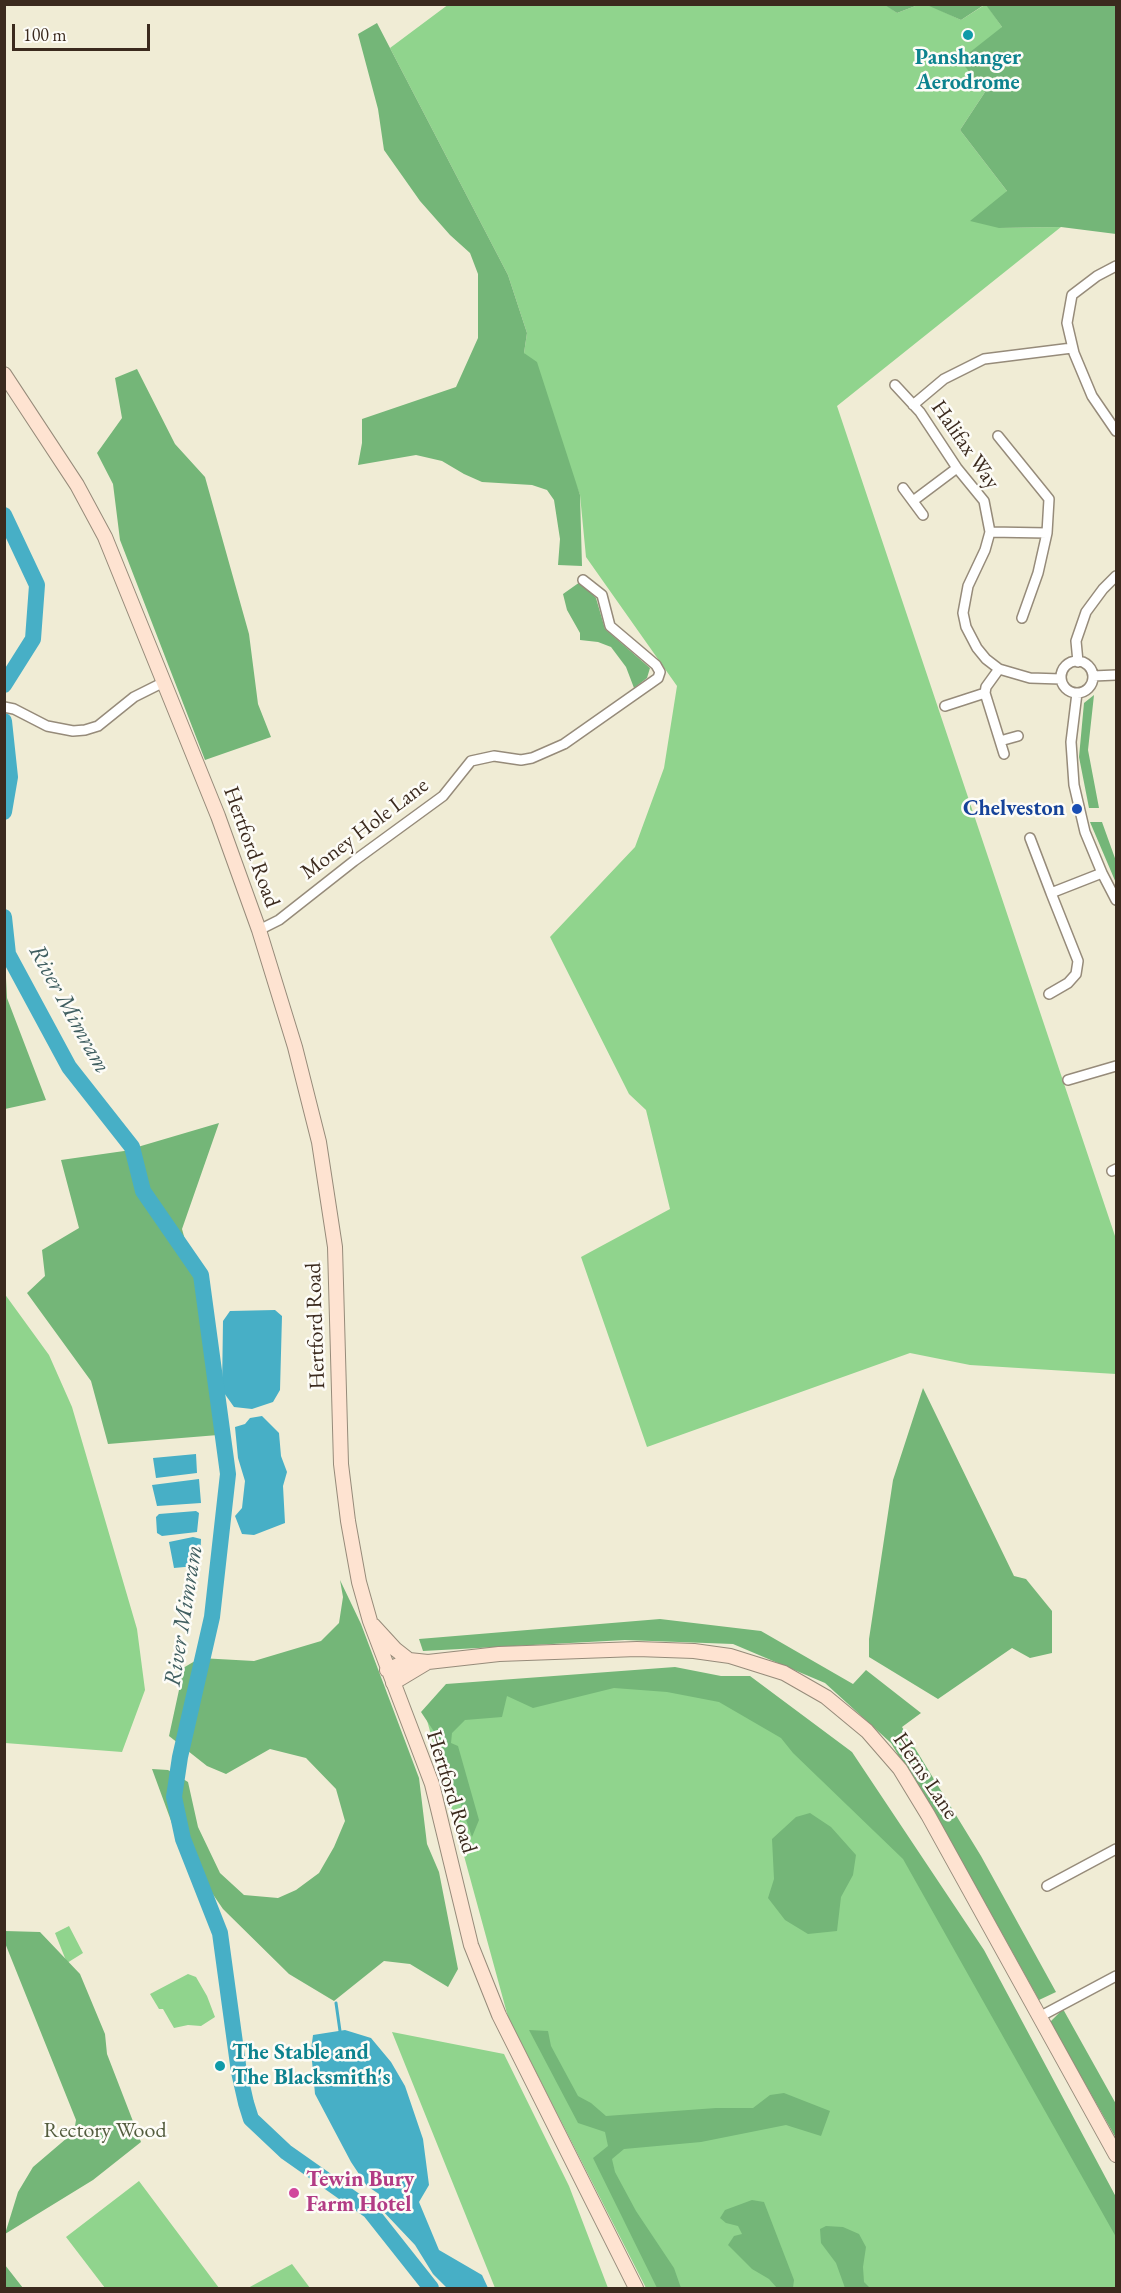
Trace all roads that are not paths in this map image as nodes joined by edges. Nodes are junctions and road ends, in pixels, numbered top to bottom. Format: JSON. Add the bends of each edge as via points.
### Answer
{"nodes":[{"id":1,"x":1116,"y":266,"type":"edge"},
{"id":2,"x":1072,"y":348,"type":"junction"},
{"id":3,"x":4,"y":374,"type":"edge"},
{"id":4,"x":895,"y":386,"type":"dead end"},
{"id":5,"x":913,"y":405,"type":"junction"},
{"id":6,"x":1116,"y":430,"type":"edge"},
{"id":7,"x":998,"y":436,"type":"dead end"},
{"id":8,"x":957,"y":468,"type":"junction"},
{"id":9,"x":903,"y":488,"type":"dead end"},
{"id":10,"x":913,"y":501,"type":"junction"},
{"id":11,"x":923,"y":515,"type":"dead end"},
{"id":12,"x":990,"y":532,"type":"junction"},
{"id":13,"x":1047,"y":532,"type":"junction"},
{"id":14,"x":1116,"y":576,"type":"edge"},
{"id":15,"x":583,"y":580,"type":"dead end"},
{"id":16,"x":1022,"y":618,"type":"dead end"},
{"id":17,"x":1078,"y":662,"type":"junction"},
{"id":18,"x":999,"y":669,"type":"junction"},
{"id":19,"x":1116,"y":675,"type":"edge"},
{"id":20,"x":1093,"y":676,"type":"junction"},
{"id":21,"x":1061,"y":679,"type":"junction"},
{"id":22,"x":164,"y":682,"type":"junction"},
{"id":23,"x":985,"y":693,"type":"junction"},
{"id":24,"x":1077,"y":693,"type":"junction"},
{"id":25,"x":945,"y":706,"type":"dead end"},
{"id":26,"x":6,"y":707,"type":"edge"},
{"id":27,"x":1018,"y":736,"type":"dead end"},
{"id":28,"x":1000,"y":741,"type":"junction"},
{"id":29,"x":1004,"y":754,"type":"dead end"},
{"id":30,"x":1030,"y":838,"type":"dead end"},
{"id":31,"x":1102,"y":873,"type":"junction"},
{"id":32,"x":1051,"y":893,"type":"junction"},
{"id":33,"x":1116,"y":900,"type":"edge"},
{"id":34,"x":259,"y":930,"type":"junction"},
{"id":35,"x":1049,"y":994,"type":"dead end"},
{"id":36,"x":1116,"y":1066,"type":"edge"},
{"id":37,"x":1068,"y":1080,"type":"dead end"},
{"id":38,"x":369,"y":1621,"type":"junction"},
{"id":39,"x":409,"y":1660,"type":"junction"},
{"id":40,"x":429,"y":1662,"type":"junction"},
{"id":41,"x":390,"y":1677,"type":"junction"},
{"id":42,"x":1116,"y":1849,"type":"edge"},
{"id":43,"x":1047,"y":1886,"type":"dead end"},
{"id":44,"x":1116,"y":1976,"type":"edge"},
{"id":45,"x":1041,"y":2016,"type":"junction"},
{"id":46,"x":1116,"y":2155,"type":"edge"},
{"id":47,"x":636,"y":2289,"type":"edge"}],
"edges":[{"from":1,"to":2,"type":"street","via":[[1072,295],[1067,323]]},
{"from":2,"to":5,"type":"street","via":[[984,359],[944,380]]},
{"from":2,"to":6,"type":"street","via":[[1092,396]]},
{"from":3,"to":22,"type":"main road","name":"Hertford Road","via":[[89,504]]},
{"from":4,"to":5,"type":"street","name":"Halifax Way"},
{"from":5,"to":8,"type":"street","name":"Halifax Way"},
{"from":7,"to":13,"type":"street","via":[[1048,499]]},
{"from":8,"to":10,"type":"street"},
{"from":8,"to":12,"type":"street","name":"Halifax Way","via":[[984,501]]},
{"from":9,"to":10,"type":"street"},
{"from":10,"to":11,"type":"street"},
{"from":12,"to":13,"type":"street"},
{"from":12,"to":18,"type":"street","via":[[968,586],[963,613],[977,648]]},
{"from":13,"to":16,"type":"street"},
{"from":14,"to":17,"type":"street","via":[[1086,612],[1076,641]]},
{"from":15,"to":34,"type":"street","name":"Money Hole Lane","via":[[602,595],[610,627],[656,664],[658,678],[564,744],[532,758],[495,756],[471,761],[443,796],[279,920]]},
{"from":17,"to":20,"type":"street","via":[[1090,668]]},
{"from":17,"to":21,"type":"street","via":[[1066,666]]},
{"from":18,"to":21,"type":"street","via":[[1030,678]]},
{"from":18,"to":23,"type":"street"},
{"from":19,"to":20,"type":"street"},
{"from":20,"to":24,"type":"street","via":[[1090,686]]},
{"from":21,"to":24,"type":"street","via":[[1068,690]]},
{"from":22,"to":26,"type":"street","via":[[134,697],[98,726],[85,730],[47,726]]},
{"from":22,"to":34,"type":"main road","name":"Hertford Road"},
{"from":23,"to":25,"type":"street"},
{"from":23,"to":28,"type":"street"},
{"from":24,"to":31,"type":"street","via":[[1071,742],[1074,785],[1085,832]]},
{"from":27,"to":28,"type":"street"},
{"from":28,"to":29,"type":"street"},
{"from":30,"to":32,"type":"street"},
{"from":31,"to":32,"type":"street"},
{"from":31,"to":33,"type":"street"},
{"from":32,"to":35,"type":"street","via":[[1078,961],[1076,974]]},
{"from":34,"to":38,"type":"main road","name":"Hertford Road","via":[[295,1047],[322,1165],[335,1246],[341,1464]]},
{"from":36,"to":37,"type":"street"},
{"from":38,"to":39,"type":"main road"},
{"from":38,"to":41,"type":"main road","name":"Hertford Road"},
{"from":39,"to":40,"type":"main road","name":"Herns Lane"},
{"from":39,"to":41,"type":"main road"},
{"from":40,"to":41,"type":"main road","name":"Herns Lane"},
{"from":40,"to":45,"type":"main road","name":"Herns Lane","via":[[499,1654],[694,1651],[730,1656],[784,1673],[826,1697],[867,1731],[900,1769]]},
{"from":41,"to":47,"type":"main road","name":"Hertford Road","via":[[432,1784],[471,1945],[495,2005]]},
{"from":42,"to":43,"type":"street"},
{"from":44,"to":45,"type":"street"},
{"from":45,"to":46,"type":"main road","name":"Herns Lane"}]}
